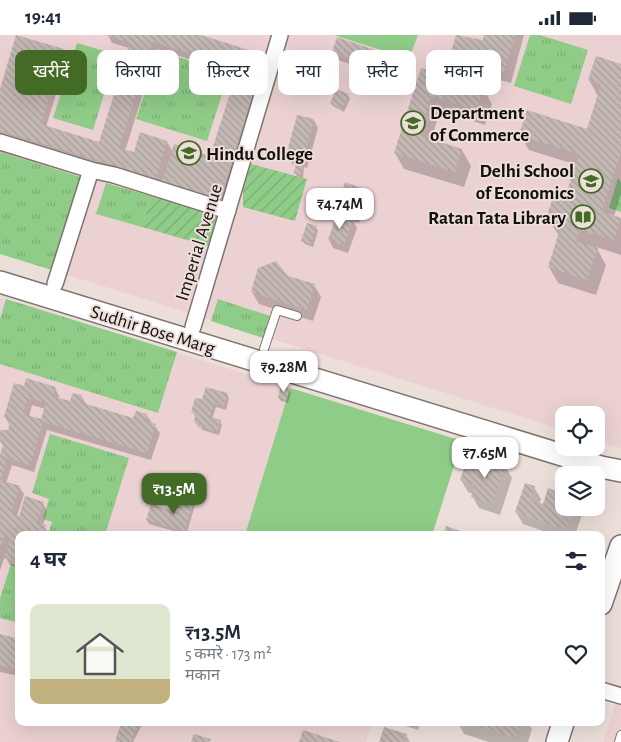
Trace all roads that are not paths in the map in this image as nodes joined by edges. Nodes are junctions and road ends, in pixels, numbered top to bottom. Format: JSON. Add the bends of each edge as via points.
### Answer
{"nodes":[{"id":1,"x":280,"y":35,"type":"edge"},
{"id":2,"x":0,"y":142,"type":"edge"},
{"id":3,"x":91,"y":170,"type":"junction"},
{"id":4,"x":228,"y":211,"type":"junction"},
{"id":5,"x":0,"y":267,"type":"edge"},
{"id":6,"x":0,"y":282,"type":"edge"},
{"id":7,"x":55,"y":284,"type":"junction"},
{"id":8,"x":297,"y":315,"type":"dead end"},
{"id":9,"x":195,"y":321,"type":"junction"},
{"id":10,"x":264,"y":349,"type":"junction"},
{"id":11,"x":555,"y":439,"type":"edge"},
{"id":12,"x":605,"y":454,"type":"edge"},
{"id":13,"x":621,"y":463,"type":"edge"},
{"id":14,"x":621,"y":471,"type":"edge"},
{"id":15,"x":621,"y":546,"type":"edge"},
{"id":16,"x":605,"y":592,"type":"edge"},
{"id":17,"x":605,"y":691,"type":"edge"},
{"id":18,"x":621,"y":696,"type":"edge"},
{"id":19,"x":562,"y":726,"type":"edge"},
{"id":20,"x":621,"y":735,"type":"edge"},
{"id":21,"x":557,"y":742,"type":"edge"},
{"id":22,"x":619,"y":742,"type":"edge"}],
"edges":[{"from":1,"to":4,"type":"street","name":"Imperial Avenue"},
{"from":2,"to":3,"type":"street"},
{"from":3,"to":4,"type":"street"},
{"from":3,"to":7,"type":"street"},
{"from":4,"to":9,"type":"street","name":"Imperial Avenue"},
{"from":5,"to":7,"type":"street","name":"Sudhir Bose Marg"},
{"from":6,"to":14,"type":"street","name":"Sudhir Bose Marg"},
{"from":7,"to":9,"type":"street","name":"Sudhir Bose Marg"},
{"from":8,"to":10,"type":"lane","via":[[277,310]]},
{"from":9,"to":10,"type":"street","name":"Sudhir Bose Marg"},
{"from":10,"to":11,"type":"street","name":"Sudhir Bose Marg"},
{"from":12,"to":13,"type":"street"},
{"from":15,"to":16,"type":"street"},
{"from":17,"to":18,"type":"street"},
{"from":19,"to":21,"type":"street"},
{"from":20,"to":22,"type":"lane"}]}
